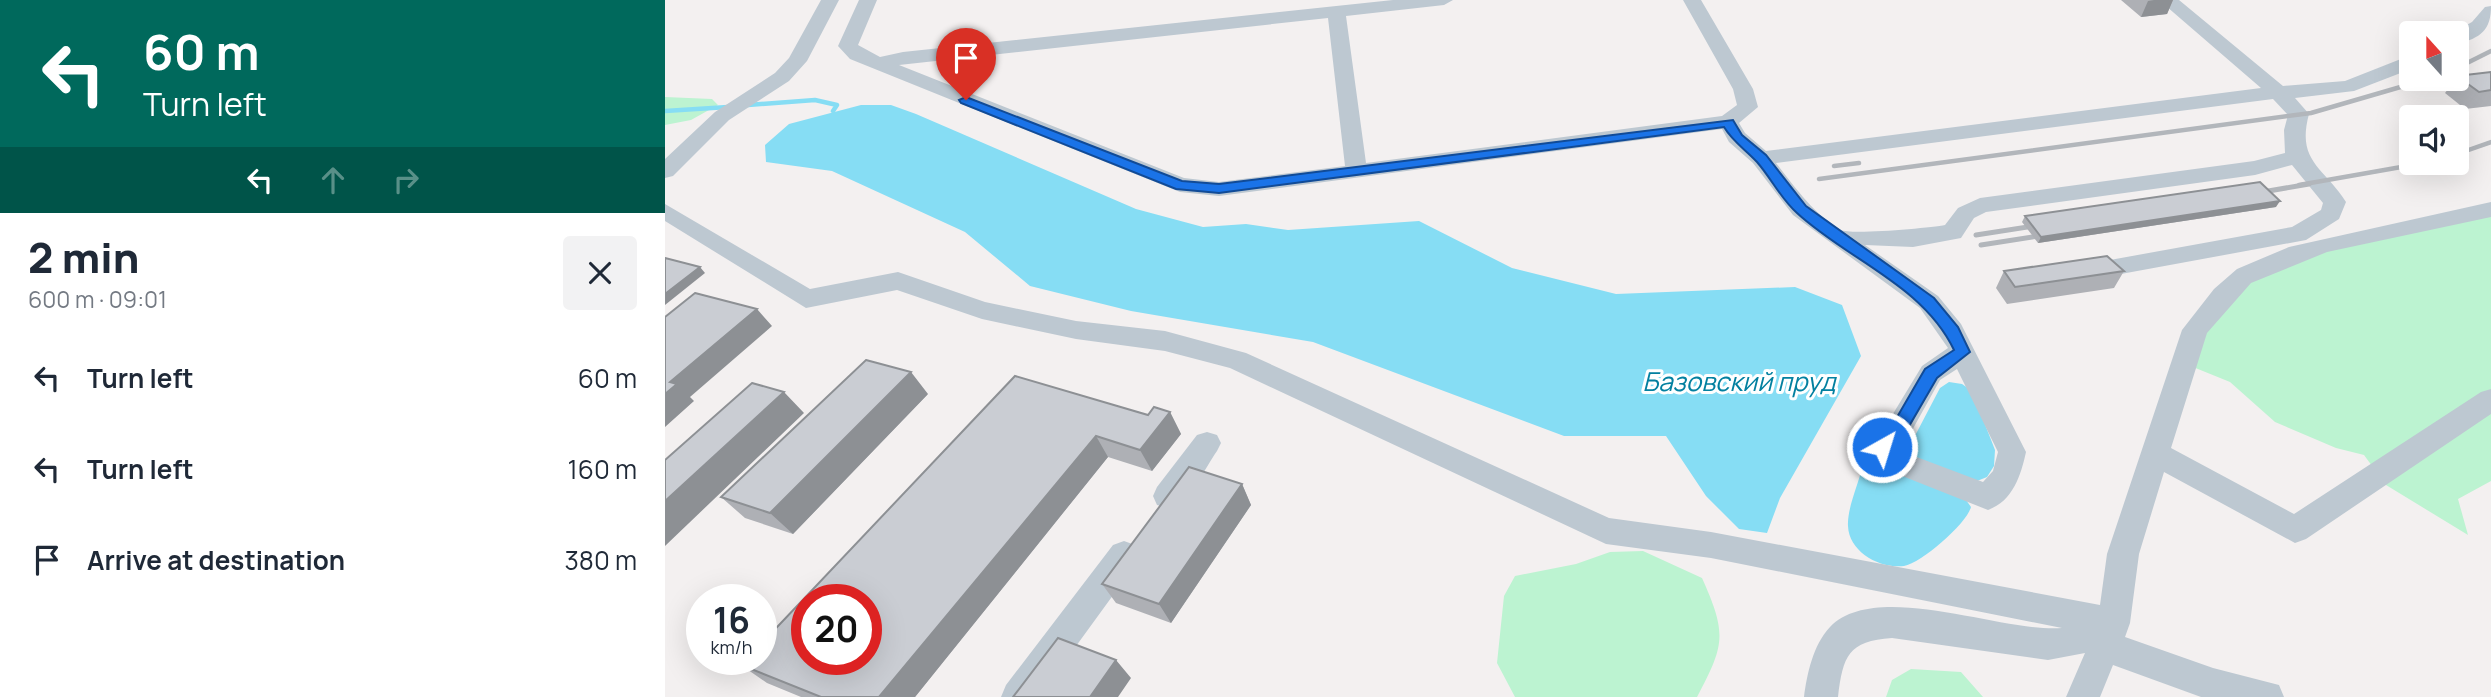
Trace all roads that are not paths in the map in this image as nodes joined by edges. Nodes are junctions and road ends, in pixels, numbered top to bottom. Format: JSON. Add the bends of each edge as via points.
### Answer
{"nodes":[{"id":1,"x":830,"y":0,"type":"edge"},
{"id":2,"x":868,"y":0,"type":"edge"},
{"id":3,"x":1444,"y":0,"type":"edge"},
{"id":4,"x":1692,"y":0,"type":"edge"},
{"id":5,"x":2168,"y":0,"type":"edge"},
{"id":6,"x":2491,"y":11,"type":"edge"},
{"id":7,"x":1336,"y":12,"type":"junction"},
{"id":8,"x":2469,"y":31,"type":"edge"},
{"id":9,"x":876,"y":64,"type":"junction"},
{"id":10,"x":2399,"y":68,"type":"edge"},
{"id":11,"x":2277,"y":92,"type":"junction"},
{"id":12,"x":1728,"y":122,"type":"junction"},
{"id":13,"x":2294,"y":157,"type":"junction"},
{"id":14,"x":1761,"y":158,"type":"junction"},
{"id":15,"x":1356,"y":169,"type":"junction"},
{"id":16,"x":665,"y":171,"type":"edge"},
{"id":17,"x":2491,"y":209,"type":"edge"},
{"id":18,"x":665,"y":211,"type":"edge"},
{"id":19,"x":1839,"y":240,"type":"junction"},
{"id":20,"x":2110,"y":268,"type":"edge"},
{"id":21,"x":1962,"y":352,"type":"junction"},
{"id":22,"x":2491,"y":400,"type":"edge"},
{"id":23,"x":1207,"y":443,"type":"dead end"},
{"id":24,"x":2156,"y":454,"type":"junction"},
{"id":25,"x":2110,"y":635,"type":"junction"},
{"id":26,"x":1018,"y":697,"type":"edge"},
{"id":27,"x":1821,"y":697,"type":"edge"},
{"id":28,"x":2083,"y":697,"type":"edge"},
{"id":29,"x":2267,"y":697,"type":"edge"}],
"edges":[{"from":1,"to":16,"type":"street","via":[[797,61],[782,77],[722,116]]},
{"from":2,"to":9,"type":"street","via":[[848,46]]},
{"from":3,"to":7,"type":"street"},
{"from":4,"to":12,"type":"street","via":[[1746,98],[1748,107]]},
{"from":5,"to":11,"type":"street"},
{"from":6,"to":8,"type":"street"},
{"from":7,"to":9,"type":"street"},
{"from":7,"to":15,"type":"street"},
{"from":9,"to":15,"type":"street","via":[[1180,186],[1219,189]]},
{"from":10,"to":11,"type":"street","via":[[2350,88]]},
{"from":11,"to":13,"type":"street","via":[[2299,114],[2292,134]]},
{"from":11,"to":14,"type":"street"},
{"from":12,"to":14,"type":"street","via":[[1737,137]]},
{"from":12,"to":15,"type":"street"},
{"from":13,"to":19,"type":"lane","via":[[2255,168],[1980,205],[1966,213],[1953,232],[1913,239]]},
{"from":13,"to":20,"type":"street","via":[[2335,202],[2331,214],[2298,234]]},
{"from":14,"to":19,"type":"street","via":[[1801,209]]},
{"from":17,"to":24,"type":"street","via":[[2293,253],[2243,276],[2195,330]]},
{"from":18,"to":25,"type":"street","via":[[806,299],[898,281],[982,310],[1076,330],[1165,341],[1237,360],[1606,531],[1711,545]]},
{"from":19,"to":21,"type":"street","via":[[1929,302]]},
{"from":21,"to":21,"type":"street","via":[[2012,452],[2006,476],[1988,497],[1887,458],[1882,447],[1895,435],[1931,373]]},
{"from":22,"to":24,"type":"lane","via":[[2295,530]]},
{"from":23,"to":26,"type":"street"},
{"from":24,"to":25,"type":"street","via":[[2123,554]]},
{"from":25,"to":27,"type":"street","via":[[2048,644],[1870,622],[1849,631],[1835,648]]},
{"from":25,"to":28,"type":"street"},
{"from":25,"to":29,"type":"street","via":[[2213,685]]}]}
